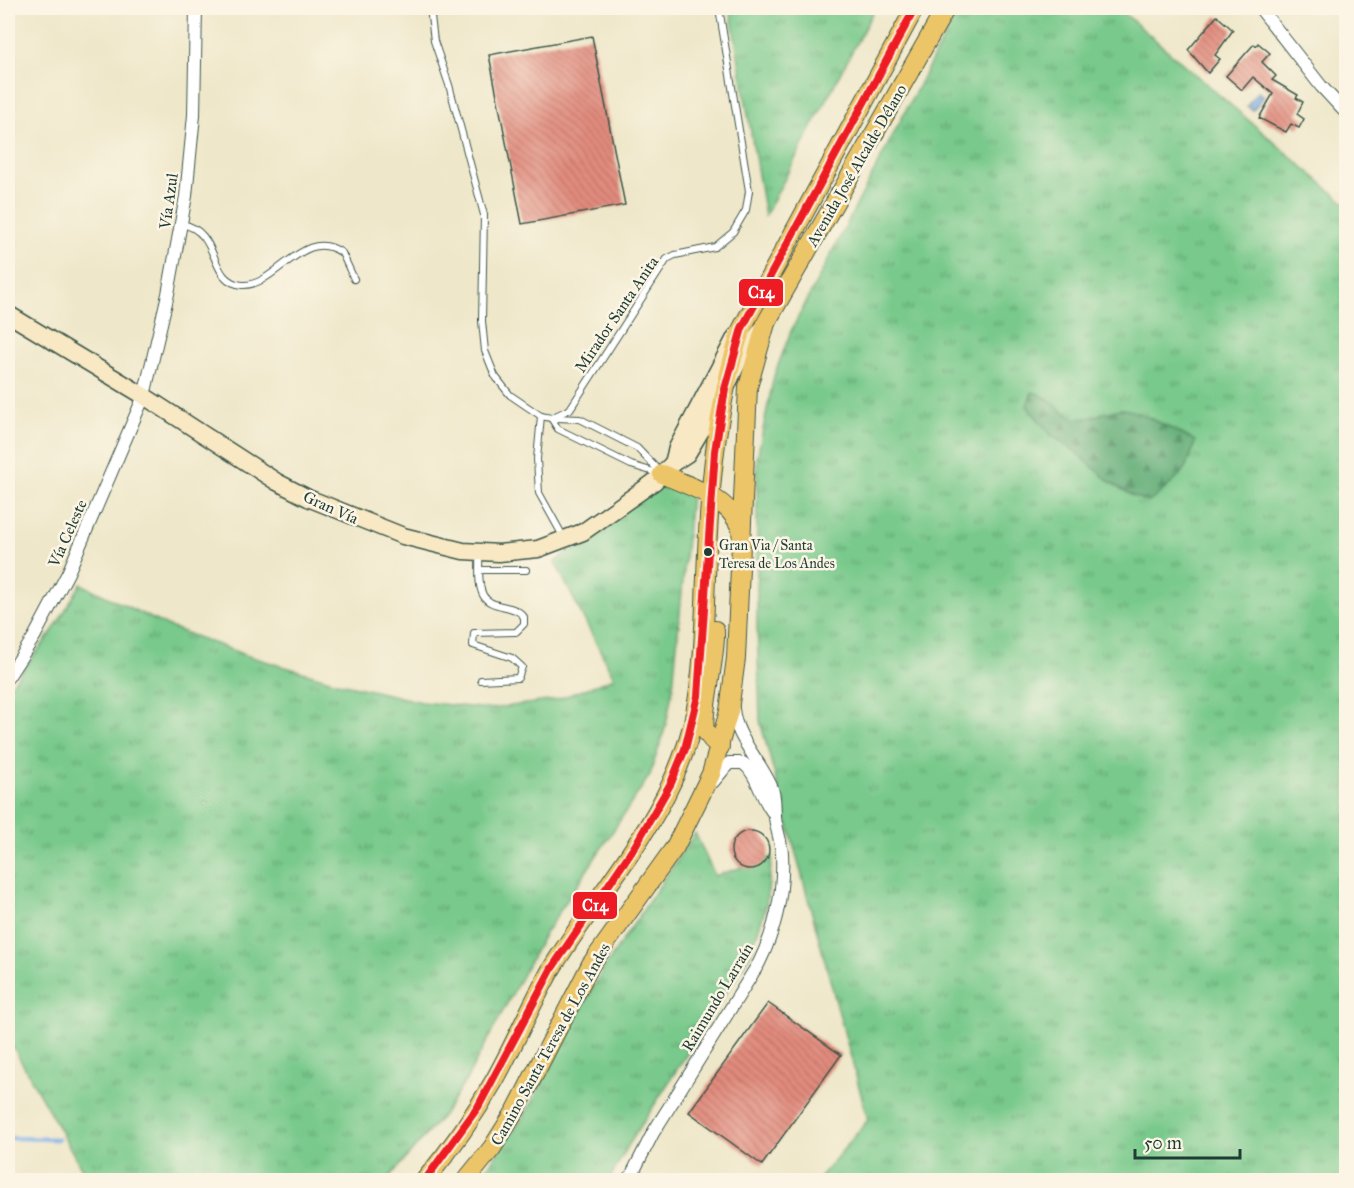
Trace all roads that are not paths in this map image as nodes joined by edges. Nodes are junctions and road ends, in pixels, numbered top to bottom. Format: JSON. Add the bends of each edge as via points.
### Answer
{"nodes":[{"id":1,"x":196,"y":8,"type":"edge"},
{"id":2,"x":430,"y":8,"type":"edge"},
{"id":3,"x":719,"y":8,"type":"edge"},
{"id":4,"x":915,"y":8,"type":"edge"},
{"id":5,"x":946,"y":8,"type":"edge"},
{"id":6,"x":1260,"y":8,"type":"edge"},
{"id":7,"x":1347,"y":113,"type":"edge"},
{"id":8,"x":182,"y":224,"type":"junction"},
{"id":9,"x":354,"y":279,"type":"dead end"},
{"id":10,"x":8,"y":314,"type":"edge"},
{"id":11,"x":766,"y":323,"type":"junction"},
{"id":12,"x":742,"y":328,"type":"junction"},
{"id":13,"x":723,"y":394,"type":"junction"},
{"id":14,"x":144,"y":396,"type":"junction"},
{"id":15,"x":542,"y":416,"type":"junction"},
{"id":16,"x":551,"y":418,"type":"junction"},
{"id":17,"x":668,"y":468,"type":"junction"},
{"id":18,"x":710,"y":497,"type":"junction"},
{"id":19,"x":740,"y":527,"type":"junction"},
{"id":20,"x":566,"y":540,"type":"junction"},
{"id":21,"x":480,"y":561,"type":"junction"},
{"id":22,"x":526,"y":570,"type":"dead end"},
{"id":23,"x":706,"y":576,"type":"junction"},
{"id":24,"x":8,"y":677,"type":"edge"},
{"id":25,"x":481,"y":680,"type":"dead end"},
{"id":26,"x":732,"y":692,"type":"junction"},
{"id":27,"x":720,"y":747,"type":"junction"},
{"id":28,"x":753,"y":773,"type":"junction"},
{"id":29,"x":700,"y":800,"type":"junction"},
{"id":30,"x":775,"y":815,"type":"junction"},
{"id":31,"x":425,"y":1180,"type":"edge"},
{"id":32,"x":466,"y":1180,"type":"edge"},
{"id":33,"x":629,"y":1180,"type":"edge"}],
"edges":[{"from":1,"to":8,"type":"street","name":"Vía Azul","via":[[194,115]]},
{"from":2,"to":15,"type":"lane","via":[[434,40],[484,215],[485,351],[495,376],[510,395]]},
{"from":3,"to":16,"type":"lane","name":"Mirador Santa Anita","via":[[748,191],[741,222],[715,247],[667,260],[570,409]]},
{"from":4,"to":12,"type":"main road","name":"Avenida José Alcalde Délano"},
{"from":5,"to":11,"type":"main road","name":"Avenida José Alcalde Délano"},
{"from":6,"to":7,"type":"street"},
{"from":8,"to":9,"type":"lane","via":[[201,232],[210,244],[219,271],[236,284],[252,284],[307,249],[323,245],[342,253]]},
{"from":8,"to":14,"type":"street","name":"Vía Azul"},
{"from":10,"to":14,"type":"main road","name":"Gran Vía"},
{"from":11,"to":13,"type":"main road","name":"Gran Vía","via":[[738,362]]},
{"from":11,"to":19,"type":"main road","name":"Camino Santa Teresa de Los Andes","via":[[748,387]]},
{"from":12,"to":13,"type":"main road","name":"Camino Santa Teresa de Los Andes"},
{"from":12,"to":17,"type":"main road","via":[[709,384]]},
{"from":13,"to":17,"type":"main road","name":"Gran Vía","via":[[687,454]]},
{"from":13,"to":18,"type":"main road","name":"Camino Santa Teresa de Los Andes"},
{"from":14,"to":21,"type":"main road","name":"Gran Vía","via":[[308,498]]},
{"from":14,"to":24,"type":"street","name":"Vía Celeste","via":[[68,573]]},
{"from":15,"to":16,"type":"lane"},
{"from":15,"to":20,"type":"lane","via":[[537,459],[539,493]]},
{"from":16,"to":17,"type":"lane","via":[[580,419]]},
{"from":16,"to":17,"type":"lane","via":[[558,429],[631,465]]},
{"from":17,"to":18,"type":"main road"},
{"from":17,"to":20,"type":"main road","name":"Gran Vía","via":[[600,523]]},
{"from":18,"to":19,"type":"main road","via":[[729,508]]},
{"from":18,"to":23,"type":"main road","name":"Camino Santa Teresa de Los Andes"},
{"from":19,"to":26,"type":"main road","name":"Camino Santa Teresa de Los Andes","via":[[740,607]]},
{"from":20,"to":21,"type":"main road","name":"Gran Vía"},
{"from":21,"to":22,"type":"lane"},
{"from":21,"to":25,"type":"lane","via":[[483,596],[521,613],[524,624],[516,632],[474,633],[473,645],[512,658],[522,667],[518,678]]},
{"from":23,"to":27,"type":"main road","via":[[716,636],[704,723]]},
{"from":23,"to":31,"type":"main road","name":"Camino Santa Teresa de Los Andes","via":[[699,690],[688,739],[670,788],[645,835],[549,974],[474,1115]]},
{"from":26,"to":27,"type":"main road","name":"Camino Santa Teresa de Los Andes"},
{"from":26,"to":30,"type":"street","name":"Raimundo Larraín","via":[[735,725],[770,783],[776,798]]},
{"from":27,"to":28,"type":"street","name":"Raimundo Larraín","via":[[747,761]]},
{"from":27,"to":29,"type":"main road","name":"Camino Santa Teresa de Los Andes"},
{"from":28,"to":29,"type":"street","via":[[741,761],[729,763]]},
{"from":28,"to":30,"type":"street","name":"Raimundo Larraín","via":[[765,804]]},
{"from":29,"to":32,"type":"main road","name":"Camino Santa Teresa de Los Andes","via":[[675,848],[591,964],[505,1129]]},
{"from":30,"to":33,"type":"street","name":"Raimundo Larraín","via":[[783,884],[772,937],[653,1133]]}]}
